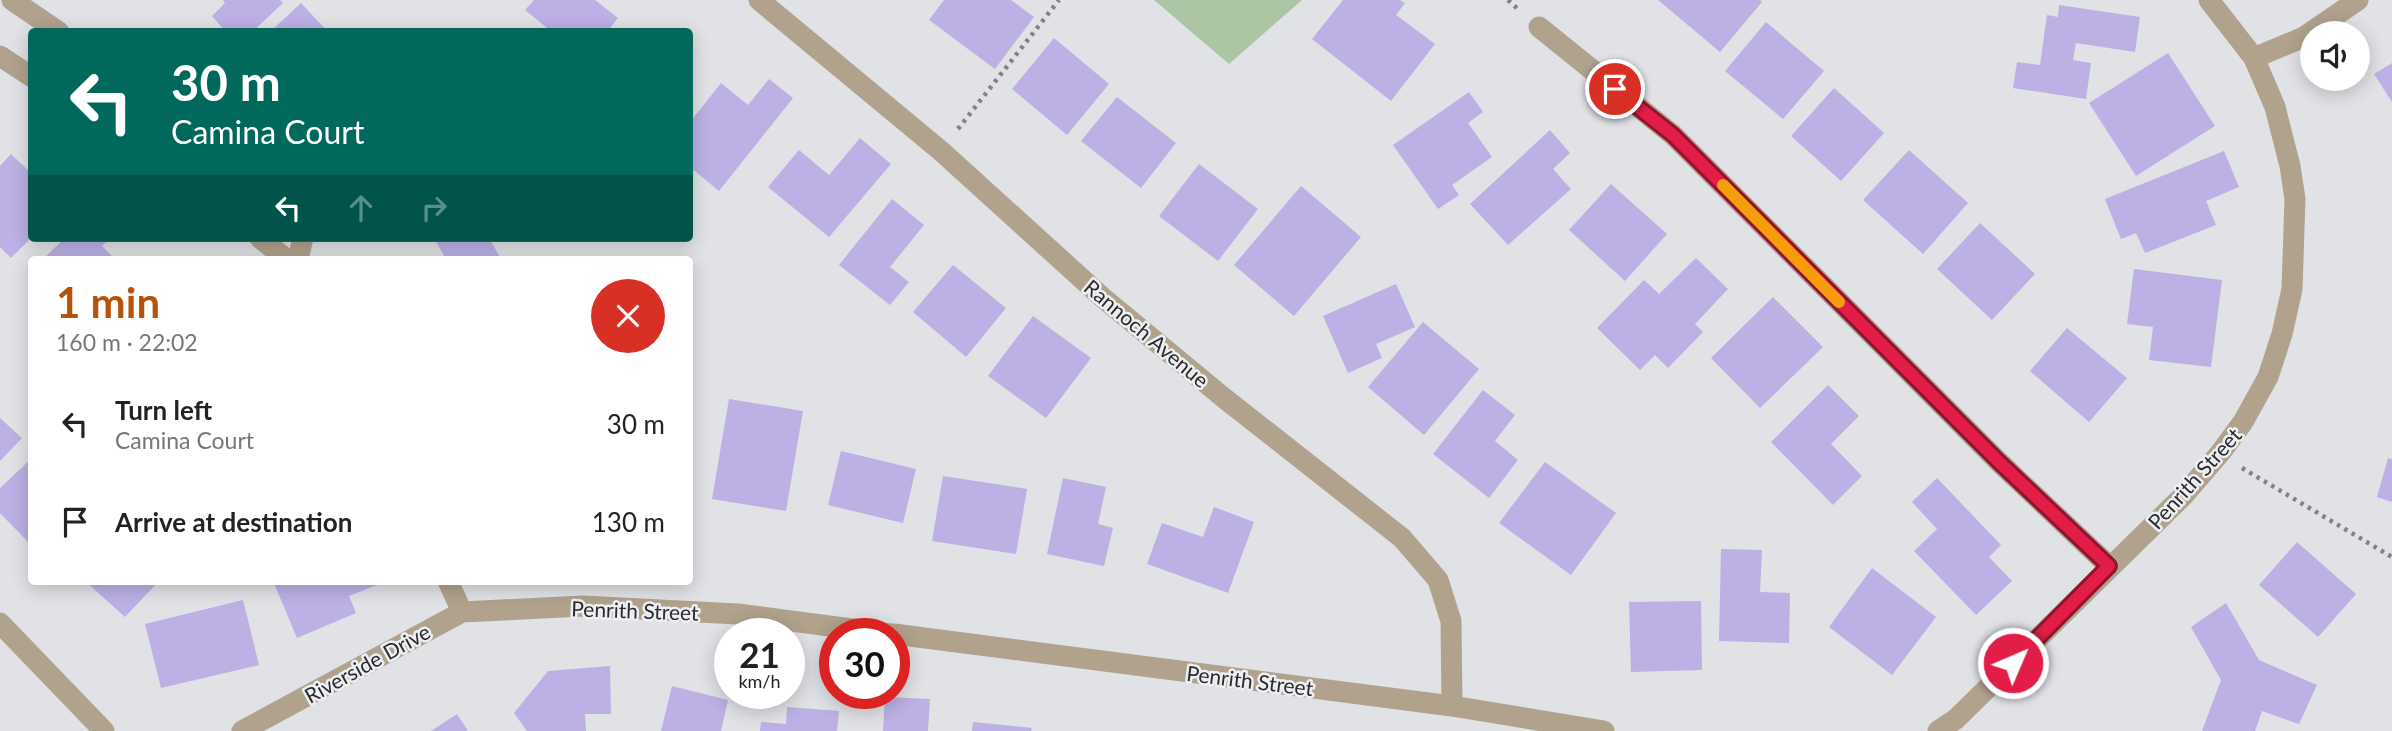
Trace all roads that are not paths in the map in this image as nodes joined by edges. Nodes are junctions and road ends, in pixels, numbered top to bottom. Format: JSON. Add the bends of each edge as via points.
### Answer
{"nodes":[{"id":1,"x":12,"y":0,"type":"edge"},
{"id":2,"x":760,"y":0,"type":"edge"},
{"id":3,"x":2209,"y":0,"type":"edge"},
{"id":4,"x":2358,"y":0,"type":"edge"},
{"id":5,"x":1539,"y":27,"type":"dead end"},
{"id":6,"x":53,"y":28,"type":"edge"},
{"id":7,"x":0,"y":56,"type":"edge"},
{"id":8,"x":2255,"y":58,"type":"junction"},
{"id":9,"x":28,"y":74,"type":"edge"},
{"id":10,"x":265,"y":242,"type":"edge"},
{"id":11,"x":282,"y":256,"type":"edge"},
{"id":12,"x":2109,"y":566,"type":"junction"},
{"id":13,"x":450,"y":585,"type":"edge"},
{"id":14,"x":462,"y":612,"type":"junction"},
{"id":15,"x":0,"y":623,"type":"edge"},
{"id":16,"x":819,"y":625,"type":"edge"},
{"id":17,"x":910,"y":636,"type":"edge"},
{"id":18,"x":1452,"y":706,"type":"junction"},
{"id":19,"x":104,"y":731,"type":"edge"},
{"id":20,"x":242,"y":731,"type":"edge"},
{"id":21,"x":1604,"y":731,"type":"edge"},
{"id":22,"x":1938,"y":731,"type":"edge"}],
"edges":[{"from":1,"to":6,"type":"street"},
{"from":2,"to":18,"type":"street","name":"Rannoch Avenue","via":[[941,151],[1102,297],[1402,538],[1438,580],[1451,621]]},
{"from":3,"to":8,"type":"street","name":"Penrith Street"},
{"from":4,"to":8,"type":"street","via":[[2304,37]]},
{"from":5,"to":12,"type":"street","via":[[1673,135]]},
{"from":7,"to":9,"type":"street"},
{"from":8,"to":12,"type":"street","name":"Penrith Street","via":[[2275,107],[2295,199],[2292,289],[2282,334],[2268,377],[2244,422],[2184,495]]},
{"from":10,"to":11,"type":"street"},
{"from":12,"to":22,"type":"street","name":"Penrith Street","via":[[1956,719]]},
{"from":13,"to":14,"type":"street"},
{"from":14,"to":16,"type":"street","name":"Penrith Street","via":[[583,606],[713,612]]},
{"from":14,"to":20,"type":"street","name":"Riverside Drive"},
{"from":15,"to":19,"type":"street"},
{"from":17,"to":18,"type":"street","name":"Penrith Street"},
{"from":18,"to":21,"type":"street","name":"Penrith Street"}]}
